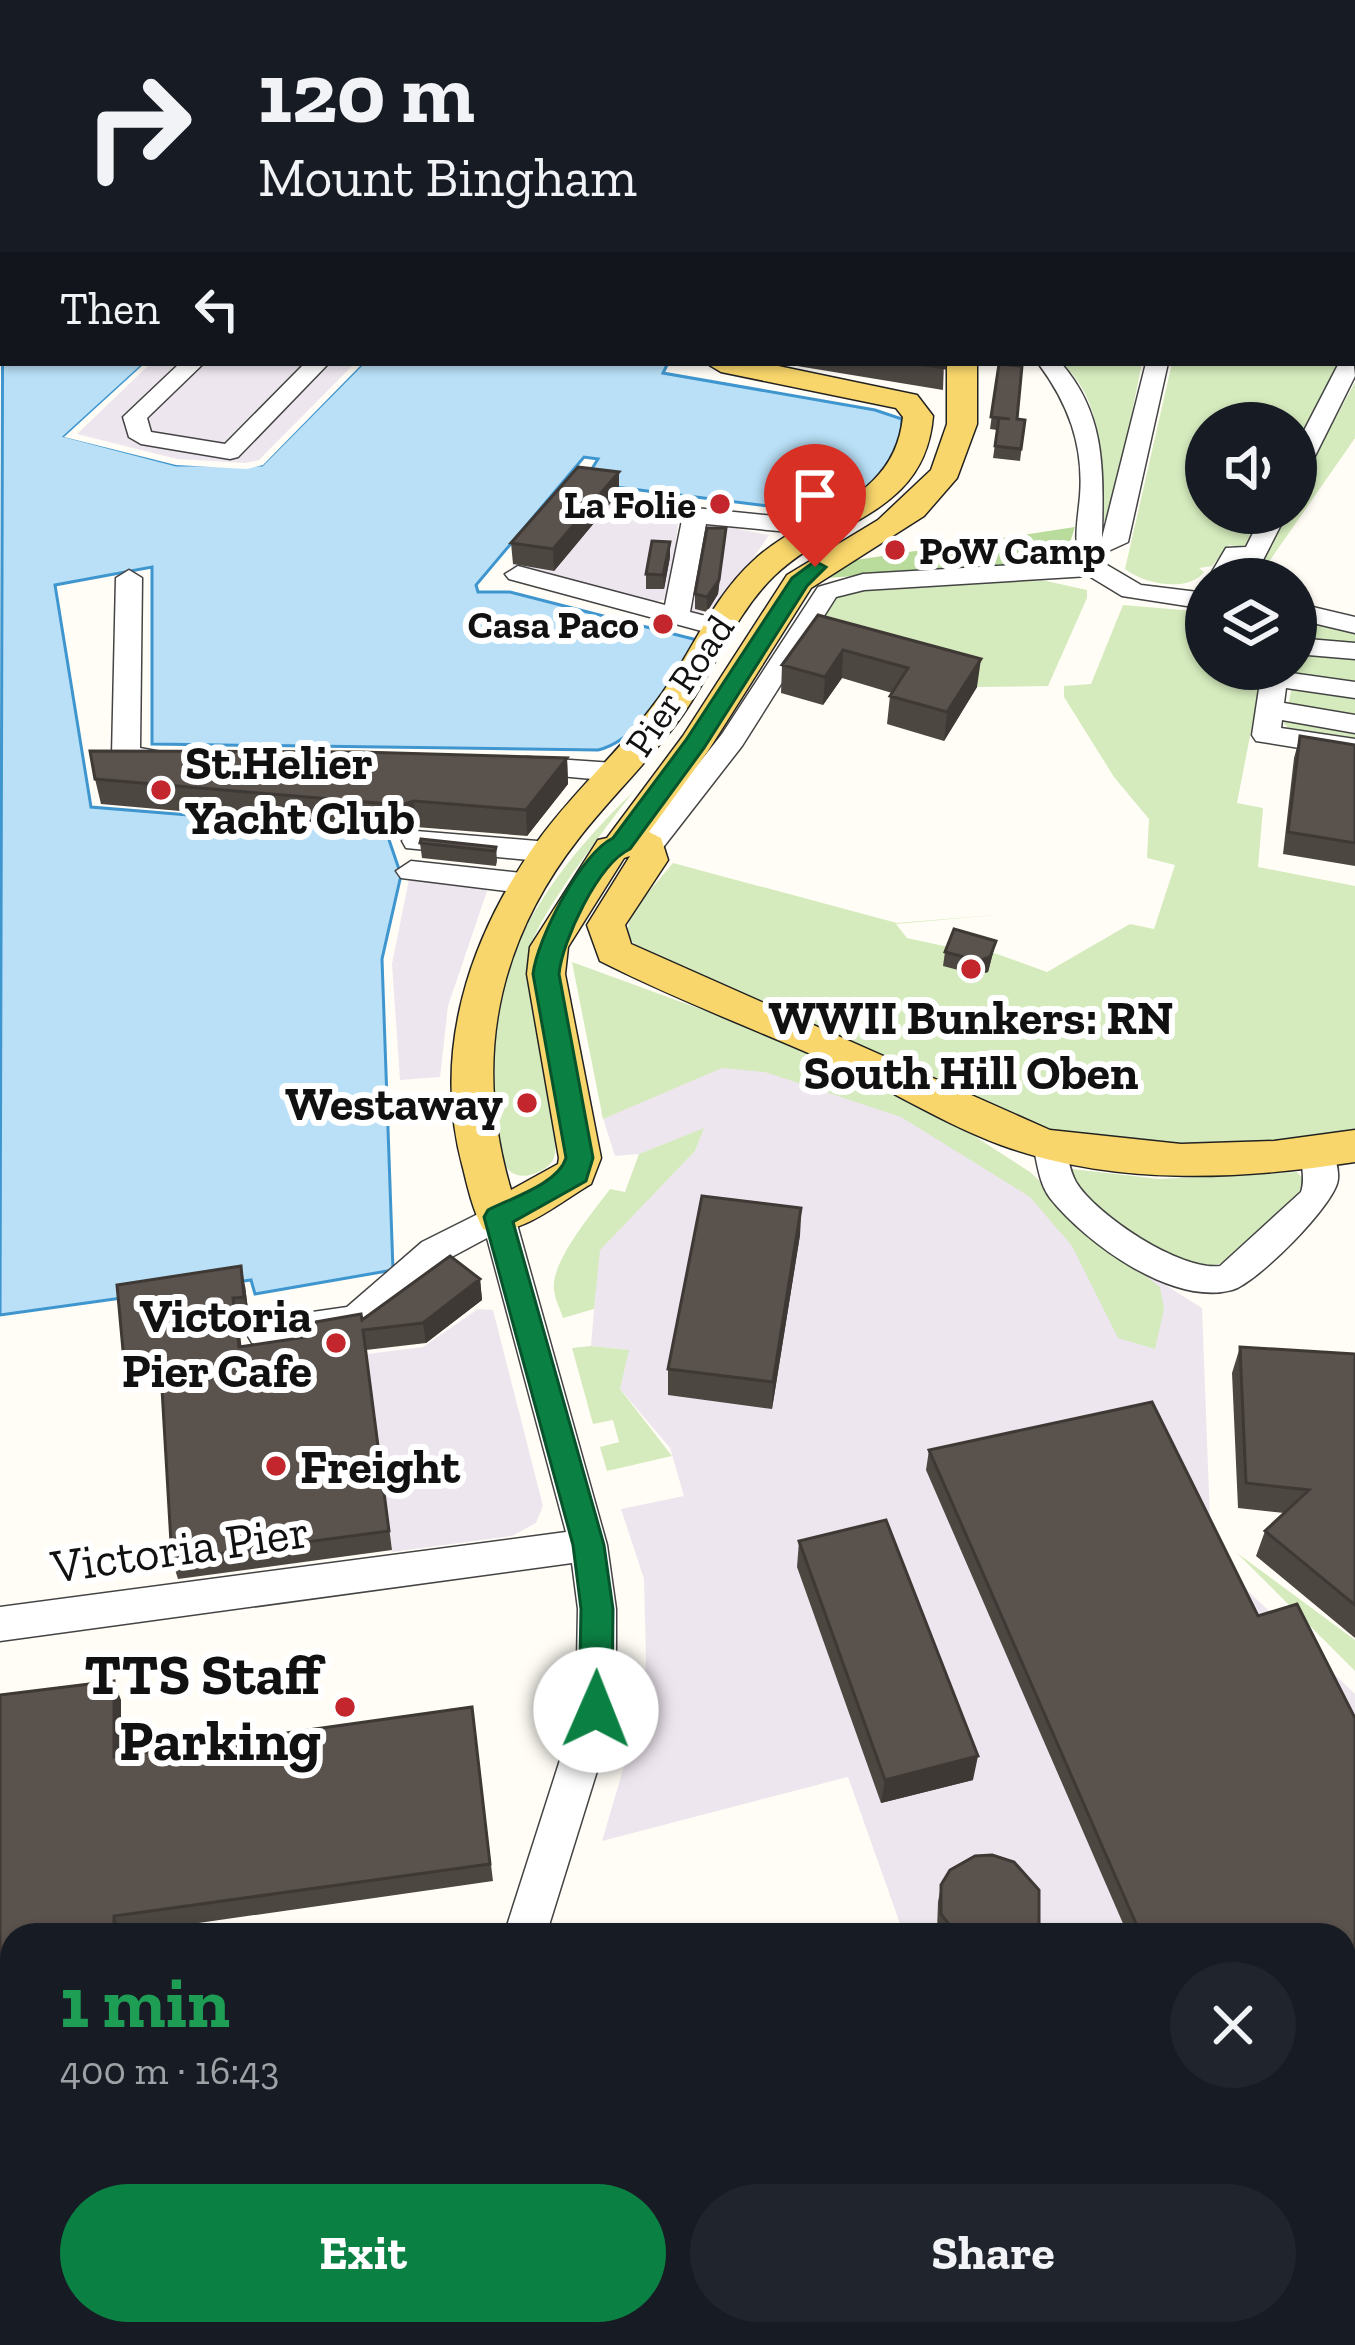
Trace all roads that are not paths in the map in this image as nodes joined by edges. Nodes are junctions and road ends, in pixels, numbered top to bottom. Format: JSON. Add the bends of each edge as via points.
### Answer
{"nodes":[{"id":1,"x":190,"y":366,"type":"edge"},
{"id":2,"x":315,"y":366,"type":"edge"},
{"id":3,"x":737,"y":366,"type":"edge"},
{"id":4,"x":962,"y":366,"type":"edge"},
{"id":5,"x":1051,"y":366,"type":"edge"},
{"id":6,"x":1155,"y":366,"type":"edge"},
{"id":7,"x":1348,"y":366,"type":"edge"},
{"id":8,"x":1317,"y":428,"type":"edge"},
{"id":9,"x":811,"y":533,"type":"junction"},
{"id":10,"x":1264,"y":534,"type":"edge"},
{"id":11,"x":1232,"y":558,"type":"edge"},
{"id":12,"x":1092,"y":559,"type":"junction"},
{"id":13,"x":518,"y":574,"type":"dead end"},
{"id":14,"x":129,"y":578,"type":"dead end"},
{"id":15,"x":1185,"y":593,"type":"edge"},
{"id":16,"x":676,"y":616,"type":"junction"},
{"id":17,"x":1317,"y":616,"type":"edge"},
{"id":18,"x":1355,"y":626,"type":"edge"},
{"id":19,"x":720,"y":628,"type":"junction"},
{"id":20,"x":1317,"y":648,"type":"edge"},
{"id":21,"x":1355,"y":651,"type":"edge"},
{"id":22,"x":1317,"y":682,"type":"edge"},
{"id":23,"x":1273,"y":690,"type":"edge"},
{"id":24,"x":1355,"y":690,"type":"edge"},
{"id":25,"x":1270,"y":709,"type":"junction"},
{"id":26,"x":1355,"y":724,"type":"edge"},
{"id":27,"x":1355,"y":748,"type":"edge"},
{"id":28,"x":184,"y":761,"type":"edge"},
{"id":29,"x":503,"y":766,"type":"edge"},
{"id":30,"x":614,"y":772,"type":"junction"},
{"id":31,"x":635,"y":846,"type":"junction"},
{"id":32,"x":549,"y":852,"type":"junction"},
{"id":33,"x":530,"y":884,"type":"junction"},
{"id":34,"x":1049,"y":1145,"type":"junction"},
{"id":35,"x":1336,"y":1149,"type":"edge"},
{"id":36,"x":498,"y":1217,"type":"junction"},
{"id":37,"x":264,"y":1333,"type":"dead end"},
{"id":38,"x":588,"y":1545,"type":"junction"},
{"id":39,"x":0,"y":1624,"type":"edge"},
{"id":40,"x":529,"y":1923,"type":"edge"}],
"edges":[{"from":1,"to":2,"type":"street","via":[[135,417],[141,437],[230,452]]},
{"from":3,"to":9,"type":"main road","via":[[914,407],[920,428],[904,470]]},
{"from":4,"to":31,"type":"main road","name":"Pier Road","via":[[960,436],[942,483],[919,508],[800,582]]},
{"from":5,"to":12,"type":"street","via":[[1078,403],[1093,476]]},
{"from":6,"to":12,"type":"street","via":[[1115,542]]},
{"from":7,"to":8,"type":"street"},
{"from":9,"to":16,"type":"street","via":[[695,514]]},
{"from":9,"to":19,"type":"main road","via":[[761,570]]},
{"from":10,"to":11,"type":"street","via":[[1254,554]]},
{"from":12,"to":15,"type":"street","via":[[1103,578],[1140,592]]},
{"from":12,"to":31,"type":"street","via":[[827,592],[732,740]]},
{"from":13,"to":16,"type":"street"},
{"from":14,"to":28,"type":"street","via":[[126,754]]},
{"from":16,"to":19,"type":"street"},
{"from":17,"to":18,"type":"street"},
{"from":19,"to":30,"type":"main road","via":[[668,711]]},
{"from":20,"to":21,"type":"street"},
{"from":22,"to":24,"type":"street"},
{"from":23,"to":25,"type":"street"},
{"from":25,"to":26,"type":"street"},
{"from":25,"to":27,"type":"street","via":[[1266,735]]},
{"from":29,"to":30,"type":"street"},
{"from":30,"to":32,"type":"main road"},
{"from":31,"to":34,"type":"main road","via":[[649,860],[606,925],[614,952]]},
{"from":31,"to":36,"type":"main road","via":[[611,849],[549,947],[546,974],[580,1158],[576,1173]]},
{"from":32,"to":33,"type":"main road"},
{"from":32,"to":33,"type":"street","via":[[413,856]]},
{"from":33,"to":36,"type":"main road","via":[[481,989],[471,1081]]},
{"from":34,"to":35,"type":"main road","via":[[1161,1159]]},
{"from":34,"to":35,"type":"street","via":[[1061,1188],[1122,1245],[1206,1281],[1229,1278],[1315,1199]]},
{"from":36,"to":37,"type":"street","via":[[434,1250],[356,1318]]},
{"from":36,"to":38,"type":"street"},
{"from":38,"to":39,"type":"street","name":"Victoria Pier"},
{"from":38,"to":40,"type":"street","via":[[596,1710]]}]}
